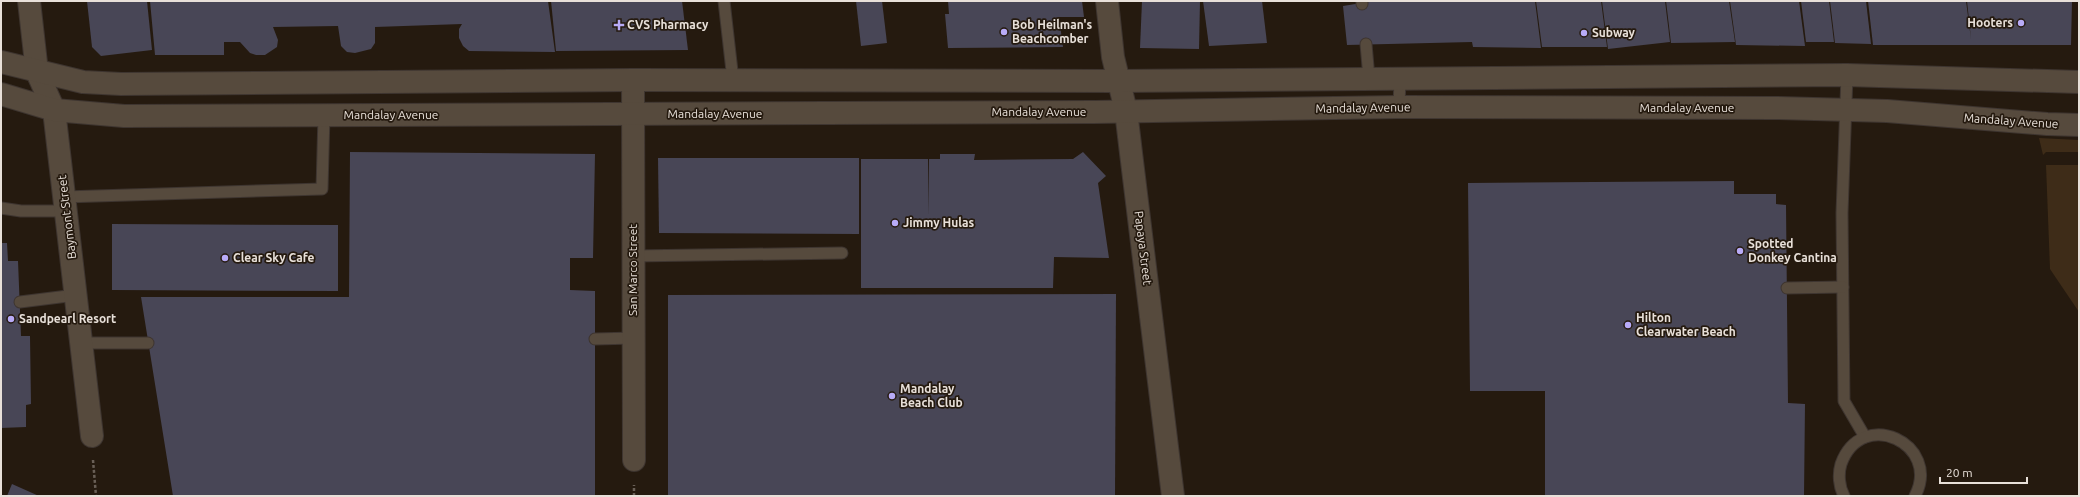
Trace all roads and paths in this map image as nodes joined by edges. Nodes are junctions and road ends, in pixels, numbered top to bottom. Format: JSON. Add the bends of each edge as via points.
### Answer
{"nodes":[{"id":1,"x":29,"y":1,"type":"edge"},
{"id":2,"x":724,"y":1,"type":"edge"},
{"id":3,"x":1107,"y":1,"type":"edge"},
{"id":4,"x":1366,"y":44,"type":"dead end"},
{"id":5,"x":1,"y":62,"type":"edge"},
{"id":6,"x":36,"y":72,"type":"junction"},
{"id":7,"x":1847,"y":75,"type":"junction"},
{"id":8,"x":1369,"y":78,"type":"junction"},
{"id":9,"x":1400,"y":78,"type":"junction"},
{"id":10,"x":633,"y":80,"type":"junction"},
{"id":11,"x":733,"y":80,"type":"junction"},
{"id":12,"x":1118,"y":81,"type":"junction"},
{"id":13,"x":2079,"y":82,"type":"edge"},
{"id":14,"x":1,"y":94,"type":"edge"},
{"id":15,"x":1400,"y":107,"type":"junction"},
{"id":16,"x":54,"y":110,"type":"junction"},
{"id":17,"x":1844,"y":110,"type":"junction"},
{"id":18,"x":1126,"y":111,"type":"junction"},
{"id":19,"x":324,"y":115,"type":"junction"},
{"id":20,"x":632,"y":115,"type":"junction"},
{"id":21,"x":2079,"y":125,"type":"edge"},
{"id":22,"x":65,"y":204,"type":"junction"},
{"id":23,"x":1,"y":208,"type":"edge"},
{"id":24,"x":842,"y":253,"type":"dead end"},
{"id":25,"x":633,"y":256,"type":"junction"},
{"id":26,"x":1843,"y":287,"type":"junction"},
{"id":27,"x":1787,"y":288,"type":"dead end"},
{"id":28,"x":76,"y":295,"type":"junction"},
{"id":29,"x":20,"y":302,"type":"dead end"},
{"id":30,"x":634,"y":338,"type":"junction"},
{"id":31,"x":595,"y":339,"type":"dead end"},
{"id":32,"x":81,"y":343,"type":"junction"},
{"id":33,"x":148,"y":343,"type":"dead end"},
{"id":34,"x":92,"y":436,"type":"joint"},
{"id":35,"x":1865,"y":437,"type":"junction"},
{"id":36,"x":634,"y":460,"type":"dead end"},
{"id":37,"x":96,"y":496,"type":"edge"},
{"id":38,"x":1173,"y":496,"type":"edge"},
{"id":39,"x":1844,"y":496,"type":"edge"},
{"id":40,"x":1915,"y":496,"type":"edge"}],
"edges":[{"from":1,"to":6,"type":"street","name":"Baymont Street"},
{"from":2,"to":11,"type":"lane"},
{"from":3,"to":12,"type":"street","name":"Papaya Street"},
{"from":4,"to":8,"type":"lane"},
{"from":5,"to":6,"type":"street"},
{"from":6,"to":10,"type":"street","via":[[83,82],[121,84]]},
{"from":6,"to":16,"type":"street","name":"Baymont Street"},
{"from":7,"to":9,"type":"street"},
{"from":7,"to":13,"type":"street"},
{"from":7,"to":17,"type":"lane"},
{"from":8,"to":9,"type":"street"},
{"from":8,"to":12,"type":"street"},
{"from":9,"to":15,"type":"lane"},
{"from":10,"to":11,"type":"street"},
{"from":10,"to":20,"type":"street","name":"San Marco Street"},
{"from":11,"to":12,"type":"street"},
{"from":12,"to":18,"type":"street","name":"Papaya Street"},
{"from":14,"to":16,"type":"street","name":"Mandalay Avenue"},
{"from":15,"to":17,"type":"street","name":"Mandalay Avenue"},
{"from":15,"to":18,"type":"street","name":"Mandalay Avenue"},
{"from":16,"to":19,"type":"street","name":"Mandalay Avenue","via":[[124,116]]},
{"from":16,"to":22,"type":"street","name":"Baymont Street"},
{"from":17,"to":21,"type":"street","name":"Mandalay Avenue"},
{"from":17,"to":26,"type":"lane"},
{"from":18,"to":20,"type":"street","name":"Mandalay Avenue"},
{"from":18,"to":38,"type":"street","name":"Papaya Street"},
{"from":19,"to":20,"type":"street","name":"Mandalay Avenue"},
{"from":19,"to":22,"type":"lane","via":[[322,189]]},
{"from":20,"to":25,"type":"street","name":"San Marco Street"},
{"from":22,"to":23,"type":"lane","via":[[21,212]]},
{"from":22,"to":28,"type":"street","name":"Baymont Street"},
{"from":24,"to":25,"type":"lane"},
{"from":25,"to":30,"type":"street","name":"San Marco Street"},
{"from":26,"to":27,"type":"lane"},
{"from":26,"to":35,"type":"lane","via":[[1844,401]]},
{"from":28,"to":29,"type":"lane"},
{"from":28,"to":32,"type":"street","name":"Baymont Street"},
{"from":30,"to":31,"type":"lane"},
{"from":30,"to":36,"type":"street","name":"San Marco Street"},
{"from":32,"to":33,"type":"lane"},
{"from":32,"to":34,"type":"street","name":"Baymont Street"},
{"from":34,"to":37,"type":"path"},
{"from":35,"to":39,"type":"lane","via":[[1853,444],[1845,454],[1840,467],[1839,481]]},
{"from":35,"to":40,"type":"lane","via":[[1878,434],[1891,436],[1912,450],[1921,475]]}]}
